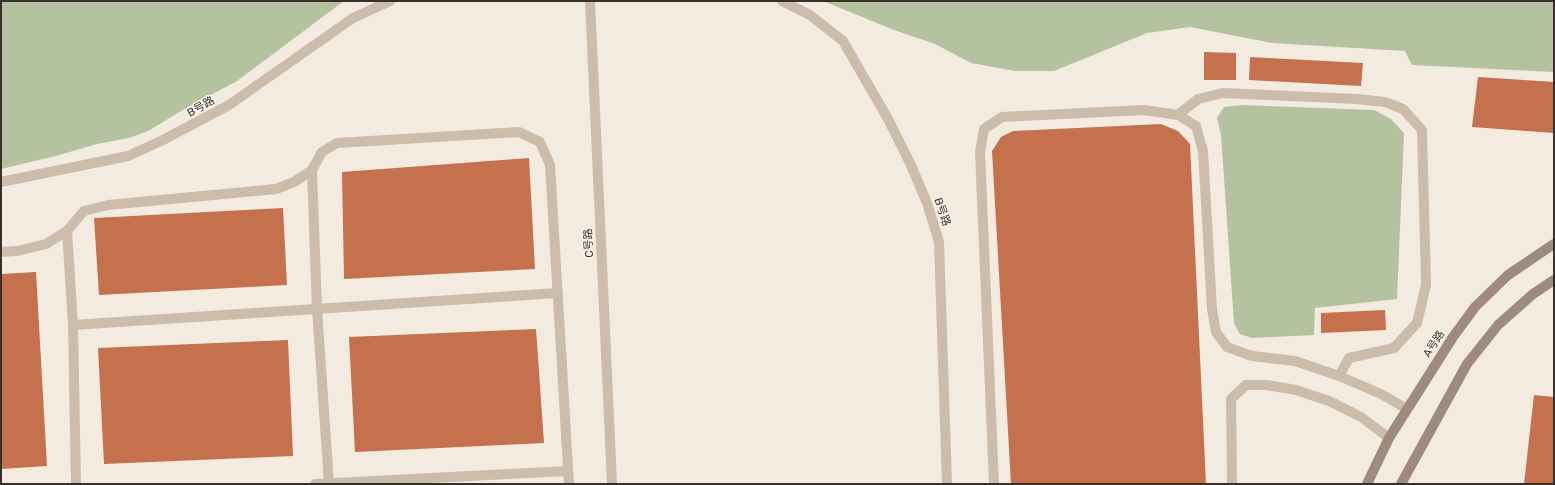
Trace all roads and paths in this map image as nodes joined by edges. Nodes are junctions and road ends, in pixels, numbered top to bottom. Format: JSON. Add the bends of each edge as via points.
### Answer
{"nodes":[{"id":1,"x":390,"y":1,"type":"edge"},
{"id":2,"x":590,"y":1,"type":"edge"},
{"id":3,"x":782,"y":1,"type":"edge"},
{"id":4,"x":1178,"y":115,"type":"junction"},
{"id":5,"x":312,"y":170,"type":"junction"},
{"id":6,"x":1,"y":182,"type":"edge"},
{"id":7,"x":67,"y":231,"type":"junction"},
{"id":8,"x":1554,"y":244,"type":"edge"},
{"id":9,"x":1,"y":252,"type":"edge"},
{"id":10,"x":1554,"y":280,"type":"edge"},
{"id":11,"x":558,"y":293,"type":"junction"},
{"id":12,"x":317,"y":309,"type":"junction"},
{"id":13,"x":73,"y":325,"type":"junction"},
{"id":14,"x":1340,"y":376,"type":"junction"},
{"id":15,"x":1408,"y":409,"type":"junction"},
{"id":16,"x":1389,"y":438,"type":"junction"},
{"id":17,"x":567,"y":471,"type":"junction"},
{"id":18,"x":76,"y":484,"type":"edge"},
{"id":19,"x":315,"y":484,"type":"edge"},
{"id":20,"x":328,"y":484,"type":"edge"},
{"id":21,"x":568,"y":484,"type":"edge"},
{"id":22,"x":612,"y":484,"type":"edge"},
{"id":23,"x":947,"y":484,"type":"edge"},
{"id":24,"x":994,"y":484,"type":"edge"},
{"id":25,"x":1232,"y":484,"type":"edge"},
{"id":26,"x":1367,"y":484,"type":"edge"},
{"id":27,"x":1401,"y":484,"type":"edge"}],
"edges":[{"from":1,"to":6,"type":"street","name":"B号路","via":[[353,18],[229,104],[163,140],[128,156]]},
{"from":2,"to":22,"type":"street","name":"C号路"},
{"from":3,"to":23,"type":"street","name":"B号路","via":[[810,15],[843,41],[888,119],[927,203],[939,242]]},
{"from":4,"to":14,"type":"street","via":[[1196,126],[1203,151],[1212,309],[1216,332],[1227,347],[1252,356],[1295,361]]},
{"from":4,"to":14,"type":"street","via":[[1198,99],[1223,93],[1357,99],[1385,102],[1403,109],[1422,130],[1426,285],[1417,323],[1394,348],[1348,358]]},
{"from":4,"to":24,"type":"street","via":[[1144,110],[1002,116],[984,129],[980,152]]},
{"from":5,"to":7,"type":"street","via":[[294,182],[276,189],[108,205],[84,211]]},
{"from":5,"to":11,"type":"street","via":[[322,152],[337,142],[519,132],[540,142],[550,165]]},
{"from":5,"to":12,"type":"street"},
{"from":7,"to":9,"type":"street","via":[[46,244]]},
{"from":7,"to":13,"type":"street"},
{"from":8,"to":15,"type":"street","name":"A号路","via":[[1508,275],[1475,306]]},
{"from":10,"to":27,"type":"street","via":[[1533,294],[1498,325],[1467,364]]},
{"from":11,"to":12,"type":"street"},
{"from":11,"to":17,"type":"street"},
{"from":12,"to":13,"type":"street"},
{"from":12,"to":20,"type":"street"},
{"from":13,"to":18,"type":"street"},
{"from":14,"to":15,"type":"street"},
{"from":15,"to":16,"type":"street","name":"A号路"},
{"from":16,"to":25,"type":"street","via":[[1361,418],[1329,401],[1296,390],[1267,385],[1246,385],[1231,399]]},
{"from":16,"to":26,"type":"street","name":"A号路"},
{"from":17,"to":20,"type":"street"},
{"from":17,"to":21,"type":"street"},
{"from":19,"to":20,"type":"street"}]}
